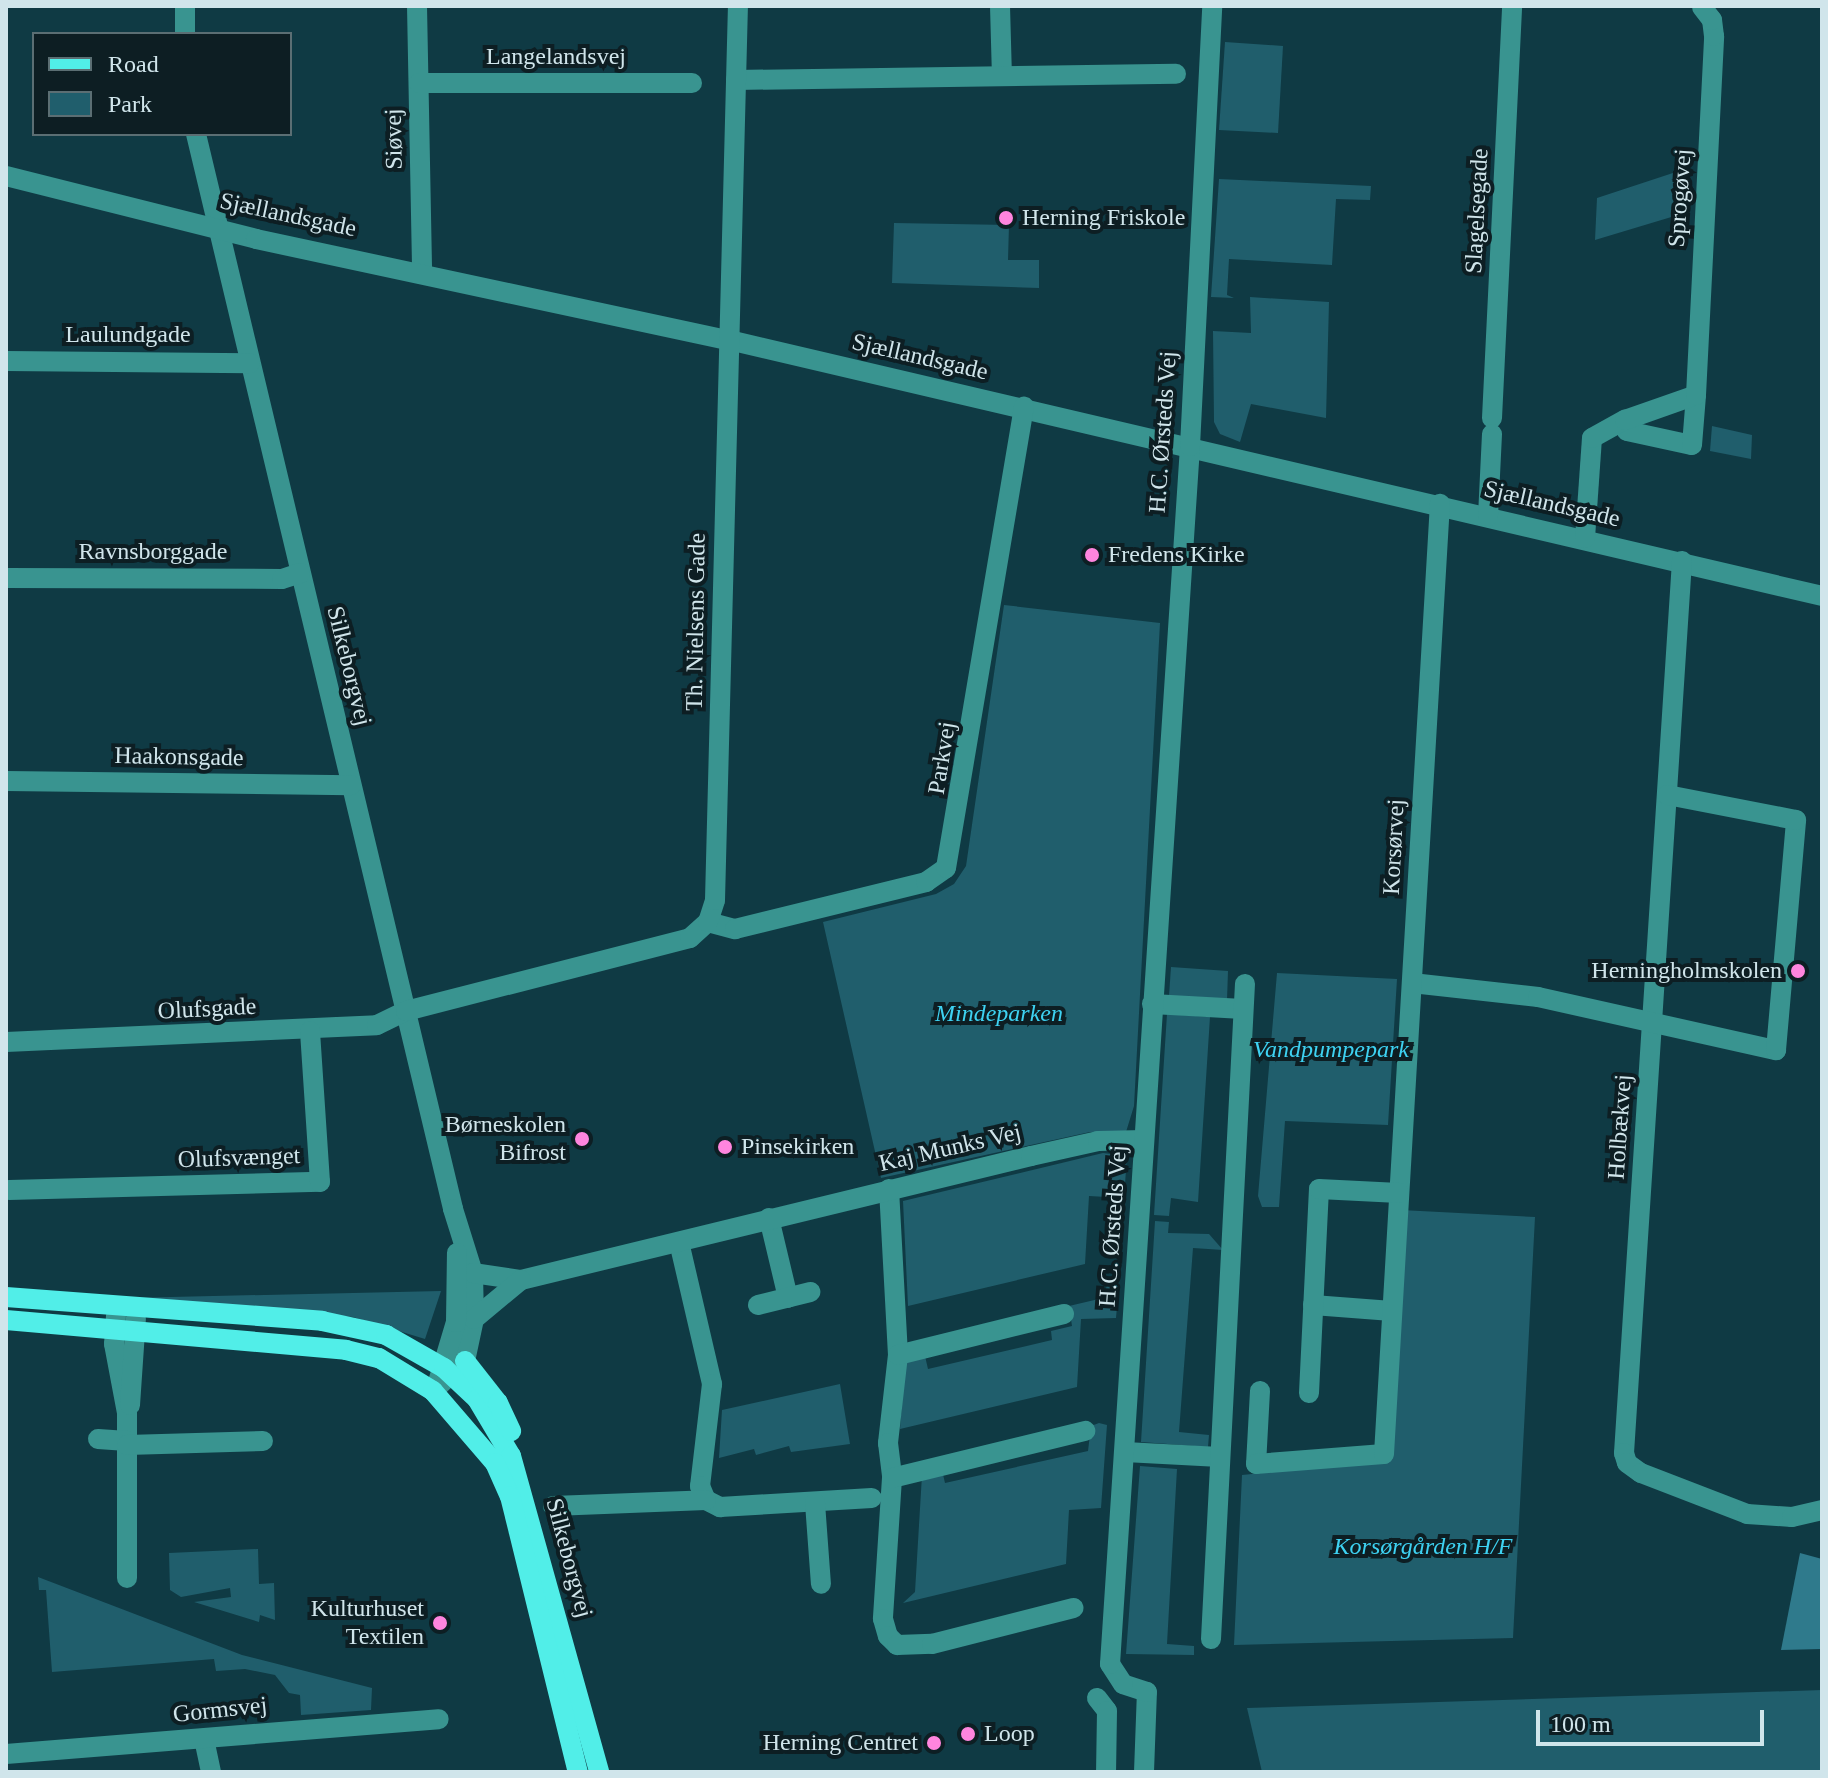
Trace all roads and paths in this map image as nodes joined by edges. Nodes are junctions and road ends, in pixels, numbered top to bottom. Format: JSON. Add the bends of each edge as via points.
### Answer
{"nodes":[{"id":1,"x":185,"y":6,"type":"edge"},
{"id":2,"x":417,"y":6,"type":"edge"},
{"id":3,"x":738,"y":6,"type":"edge"},
{"id":4,"x":1000,"y":6,"type":"edge"},
{"id":5,"x":1212,"y":6,"type":"edge"},
{"id":6,"x":1512,"y":6,"type":"edge"},
{"id":7,"x":1702,"y":7,"type":"edge"},
{"id":8,"x":185,"y":32,"type":"edge"},
{"id":9,"x":1176,"y":74,"type":"dead end"},
{"id":10,"x":1002,"y":76,"type":"junction"},
{"id":11,"x":736,"y":80,"type":"junction"},
{"id":12,"x":419,"y":83,"type":"junction"},
{"id":13,"x":692,"y":83,"type":"dead end"},
{"id":14,"x":196,"y":136,"type":"edge"},
{"id":15,"x":6,"y":176,"type":"edge"},
{"id":16,"x":216,"y":227,"type":"junction"},
{"id":17,"x":422,"y":271,"type":"junction"},
{"id":18,"x":729,"y":340,"type":"junction"},
{"id":19,"x":6,"y":361,"type":"edge"},
{"id":20,"x":250,"y":363,"type":"junction"},
{"id":21,"x":1696,"y":395,"type":"junction"},
{"id":22,"x":1024,"y":407,"type":"junction"},
{"id":23,"x":1625,"y":420,"type":"junction"},
{"id":24,"x":1190,"y":446,"type":"junction"},
{"id":25,"x":1440,"y":504,"type":"junction"},
{"id":26,"x":1488,"y":516,"type":"junction"},
{"id":27,"x":1585,"y":538,"type":"junction"},
{"id":28,"x":1682,"y":561,"type":"junction"},
{"id":29,"x":300,"y":573,"type":"junction"},
{"id":30,"x":6,"y":578,"type":"edge"},
{"id":31,"x":1822,"y":596,"type":"edge"},
{"id":32,"x":6,"y":781,"type":"edge"},
{"id":33,"x":351,"y":785,"type":"junction"},
{"id":34,"x":1667,"y":795,"type":"junction"},
{"id":35,"x":708,"y":922,"type":"junction"},
{"id":36,"x":1412,"y":983,"type":"junction"},
{"id":37,"x":1245,"y":984,"type":"dead end"},
{"id":38,"x":1152,"y":1004,"type":"junction"},
{"id":39,"x":1243,"y":1009,"type":"junction"},
{"id":40,"x":406,"y":1011,"type":"junction"},
{"id":41,"x":1653,"y":1023,"type":"junction"},
{"id":42,"x":310,"y":1031,"type":"junction"},
{"id":43,"x":6,"y":1042,"type":"edge"},
{"id":44,"x":1144,"y":1140,"type":"junction"},
{"id":45,"x":889,"y":1189,"type":"junction"},
{"id":46,"x":9,"y":1190,"type":"dead end"},
{"id":47,"x":1399,"y":1193,"type":"junction"},
{"id":48,"x":453,"y":1209,"type":"junction"},
{"id":49,"x":769,"y":1218,"type":"junction"},
{"id":50,"x":679,"y":1242,"type":"junction"},
{"id":51,"x":473,"y":1273,"type":"junction"},
{"id":52,"x":521,"y":1280,"type":"junction"},
{"id":53,"x":810,"y":1292,"type":"dead end"},
{"id":54,"x":788,"y":1298,"type":"junction"},
{"id":55,"x":6,"y":1300,"type":"edge"},
{"id":56,"x":758,"y":1305,"type":"dead end"},
{"id":57,"x":1313,"y":1305,"type":"junction"},
{"id":58,"x":1392,"y":1311,"type":"junction"},
{"id":59,"x":1064,"y":1314,"type":"dead end"},
{"id":60,"x":474,"y":1319,"type":"junction"},
{"id":61,"x":6,"y":1320,"type":"edge"},
{"id":62,"x":322,"y":1321,"type":"junction"},
{"id":63,"x":126,"y":1325,"type":"junction"},
{"id":64,"x":898,"y":1355,"type":"junction"},
{"id":65,"x":454,"y":1368,"type":"junction"},
{"id":66,"x":433,"y":1391,"type":"junction"},
{"id":67,"x":1260,"y":1391,"type":"dead end"},
{"id":68,"x":1309,"y":1393,"type":"dead end"},
{"id":69,"x":1085,"y":1431,"type":"dead end"},
{"id":70,"x":98,"y":1439,"type":"dead end"},
{"id":71,"x":263,"y":1441,"type":"dead end"},
{"id":72,"x":127,"y":1443,"type":"junction"},
{"id":73,"x":1125,"y":1452,"type":"junction"},
{"id":74,"x":1220,"y":1457,"type":"junction"},
{"id":75,"x":892,"y":1478,"type":"junction"},
{"id":76,"x":872,"y":1498,"type":"dead end"},
{"id":77,"x":706,"y":1500,"type":"junction"},
{"id":78,"x":815,"y":1503,"type":"junction"},
{"id":79,"x":553,"y":1506,"type":"dead end"},
{"id":80,"x":1822,"y":1510,"type":"edge"},
{"id":81,"x":127,"y":1578,"type":"dead end"},
{"id":82,"x":821,"y":1584,"type":"dead end"},
{"id":83,"x":1073,"y":1608,"type":"dead end"},
{"id":84,"x":1211,"y":1639,"type":"dead end"},
{"id":85,"x":1097,"y":1698,"type":"dead end"},
{"id":86,"x":439,"y":1719,"type":"dead end"},
{"id":87,"x":204,"y":1739,"type":"junction"},
{"id":88,"x":6,"y":1754,"type":"edge"},
{"id":89,"x":211,"y":1772,"type":"edge"},
{"id":90,"x":578,"y":1772,"type":"edge"},
{"id":91,"x":599,"y":1772,"type":"edge"},
{"id":92,"x":1106,"y":1772,"type":"edge"},
{"id":93,"x":1144,"y":1772,"type":"edge"}],
"edges":[{"from":1,"to":8,"type":"street"},
{"from":2,"to":12,"type":"street","name":"Siøvej"},
{"from":3,"to":11,"type":"street","name":"Th. Nielsens Gade"},
{"from":4,"to":10,"type":"street"},
{"from":5,"to":24,"type":"street","name":"H.C. Ørsteds Vej"},
{"from":6,"to":26,"type":"street","name":"Slagelsegade"},
{"from":7,"to":21,"type":"street","name":"Sprogøvej","via":[[1712,20],[1714,36]]},
{"from":9,"to":10,"type":"street"},
{"from":10,"to":11,"type":"street"},
{"from":11,"to":18,"type":"street","name":"Th. Nielsens Gade"},
{"from":12,"to":13,"type":"street","name":"Langelandsvej"},
{"from":12,"to":17,"type":"street","name":"Siøvej"},
{"from":14,"to":16,"type":"street","name":"Silkeborgvej"},
{"from":15,"to":16,"type":"street","name":"Sjællandsgade"},
{"from":16,"to":17,"type":"street","name":"Sjællandsgade"},
{"from":16,"to":20,"type":"street","name":"Silkeborgvej"},
{"from":17,"to":18,"type":"street","name":"Sjællandsgade"},
{"from":18,"to":22,"type":"street","name":"Sjællandsgade"},
{"from":18,"to":35,"type":"street","name":"Th. Nielsens Gade","via":[[715,900]]},
{"from":19,"to":20,"type":"street","name":"Laulundgade"},
{"from":20,"to":29,"type":"street","name":"Silkeborgvej"},
{"from":21,"to":23,"type":"street"},
{"from":21,"to":23,"type":"street","name":"Sprogøvej","via":[[1692,445],[1627,431]]},
{"from":22,"to":24,"type":"street","name":"Sjællandsgade"},
{"from":22,"to":35,"type":"street","name":"Parkvej","via":[[946,868],[926,882],[735,929]]},
{"from":23,"to":27,"type":"street","via":[[1592,438]]},
{"from":24,"to":25,"type":"street","name":"Sjællandsgade"},
{"from":24,"to":38,"type":"street","name":"H.C. Ørsteds Vej"},
{"from":25,"to":26,"type":"street","name":"Sjællandsgade"},
{"from":25,"to":36,"type":"street","name":"Korsørvej"},
{"from":26,"to":27,"type":"street","name":"Sjællandsgade"},
{"from":27,"to":28,"type":"street","name":"Sjællandsgade"},
{"from":28,"to":31,"type":"street","name":"Sjællandsgade"},
{"from":28,"to":34,"type":"street","name":"Holbækvej"},
{"from":29,"to":30,"type":"street","name":"Ravnsborggade","via":[[282,579]]},
{"from":29,"to":33,"type":"street","name":"Silkeborgvej"},
{"from":32,"to":33,"type":"street","name":"Haakonsgade"},
{"from":33,"to":40,"type":"street","name":"Silkeborgvej"},
{"from":34,"to":41,"type":"street","name":"Holbækvej"},
{"from":34,"to":41,"type":"street","via":[[1796,820],[1776,1050]]},
{"from":35,"to":40,"type":"street","via":[[690,938]]},
{"from":36,"to":41,"type":"street","via":[[1538,997]]},
{"from":36,"to":47,"type":"street","name":"Korsørvej"},
{"from":37,"to":39,"type":"street"},
{"from":38,"to":39,"type":"street"},
{"from":38,"to":44,"type":"street","name":"H.C. Ørsteds Vej"},
{"from":39,"to":74,"type":"street"},
{"from":40,"to":42,"type":"street","name":"Olufsgade","via":[[377,1025]]},
{"from":40,"to":48,"type":"street","name":"Silkeborgvej"},
{"from":41,"to":80,"type":"street","name":"Holbækvej","via":[[1627,1463],[1747,1514],[1782,1517]]},
{"from":42,"to":43,"type":"street","name":"Olufsgade"},
{"from":42,"to":46,"type":"street","name":"Olufsvænget","via":[[320,1182]]},
{"from":44,"to":45,"type":"street","name":"Kaj Munks Vej","via":[[1098,1141]]},
{"from":44,"to":73,"type":"street","name":"H.C. Ørsteds Vej"},
{"from":45,"to":49,"type":"street","name":"Kaj Munks Vej"},
{"from":45,"to":64,"type":"street"},
{"from":47,"to":57,"type":"street","via":[[1319,1189]]},
{"from":47,"to":58,"type":"street","name":"Korsørvej"},
{"from":48,"to":51,"type":"street","name":"Silkeborgvej"},
{"from":48,"to":65,"type":"street","name":"Silkeborgvej","via":[[460,1292]]},
{"from":49,"to":50,"type":"street","name":"Kaj Munks Vej"},
{"from":49,"to":54,"type":"street"},
{"from":50,"to":52,"type":"street","name":"Kaj Munks Vej"},
{"from":50,"to":77,"type":"street","via":[[712,1384],[700,1486]]},
{"from":51,"to":52,"type":"street","name":"Kaj Munks Vej"},
{"from":51,"to":60,"type":"street","name":"Silkeborgvej"},
{"from":52,"to":60,"type":"street","name":"Kaj Munks Vej"},
{"from":53,"to":54,"type":"street"},
{"from":54,"to":56,"type":"street"},
{"from":55,"to":62,"type":"main road","name":"Silkeborgvej"},
{"from":55,"to":63,"type":"main road","name":"Silkeborgvej"},
{"from":57,"to":58,"type":"street"},
{"from":57,"to":68,"type":"street"},
{"from":58,"to":67,"type":"street","name":"Korsørvej","via":[[1384,1454],[1256,1464]]},
{"from":59,"to":64,"type":"street","name":"H.C. Ørsteds Vej"},
{"from":60,"to":65,"type":"street","name":"Silkeborgvej"},
{"from":61,"to":63,"type":"main road","name":"Silkeborgvej"},
{"from":62,"to":63,"type":"main road","name":"Silkeborgvej","via":[[296,1327]]},
{"from":62,"to":65,"type":"main road","name":"Silkeborgvej","via":[[386,1335]]},
{"from":63,"to":66,"type":"main road","name":"Silkeborgvej","via":[[346,1350],[379,1358]]},
{"from":63,"to":72,"type":"street"},
{"from":64,"to":75,"type":"street","via":[[888,1443]]},
{"from":65,"to":66,"type":"street","name":"Silkeborgvej"},
{"from":65,"to":91,"type":"main road","name":"Silkeborgvej","via":[[509,1426]]},
{"from":66,"to":90,"type":"main road","name":"Silkeborgvej","via":[[495,1463],[510,1496]]},
{"from":69,"to":75,"type":"street"},
{"from":70,"to":72,"type":"street"},
{"from":71,"to":72,"type":"street"},
{"from":72,"to":81,"type":"street"},
{"from":73,"to":74,"type":"street"},
{"from":73,"to":93,"type":"street","name":"H.C. Ørsteds Vej","via":[[1110,1664],[1123,1684],[1147,1692]]},
{"from":74,"to":84,"type":"street"},
{"from":75,"to":83,"type":"street","via":[[883,1619],[897,1645],[932,1644]]},
{"from":76,"to":78,"type":"street"},
{"from":77,"to":78,"type":"street","via":[[720,1507]]},
{"from":77,"to":79,"type":"street"},
{"from":78,"to":82,"type":"street"},
{"from":85,"to":92,"type":"street","via":[[1107,1711]]},
{"from":86,"to":87,"type":"street","name":"Gormsvej"},
{"from":87,"to":88,"type":"street","name":"Gormsvej"},
{"from":87,"to":89,"type":"street"}]}
